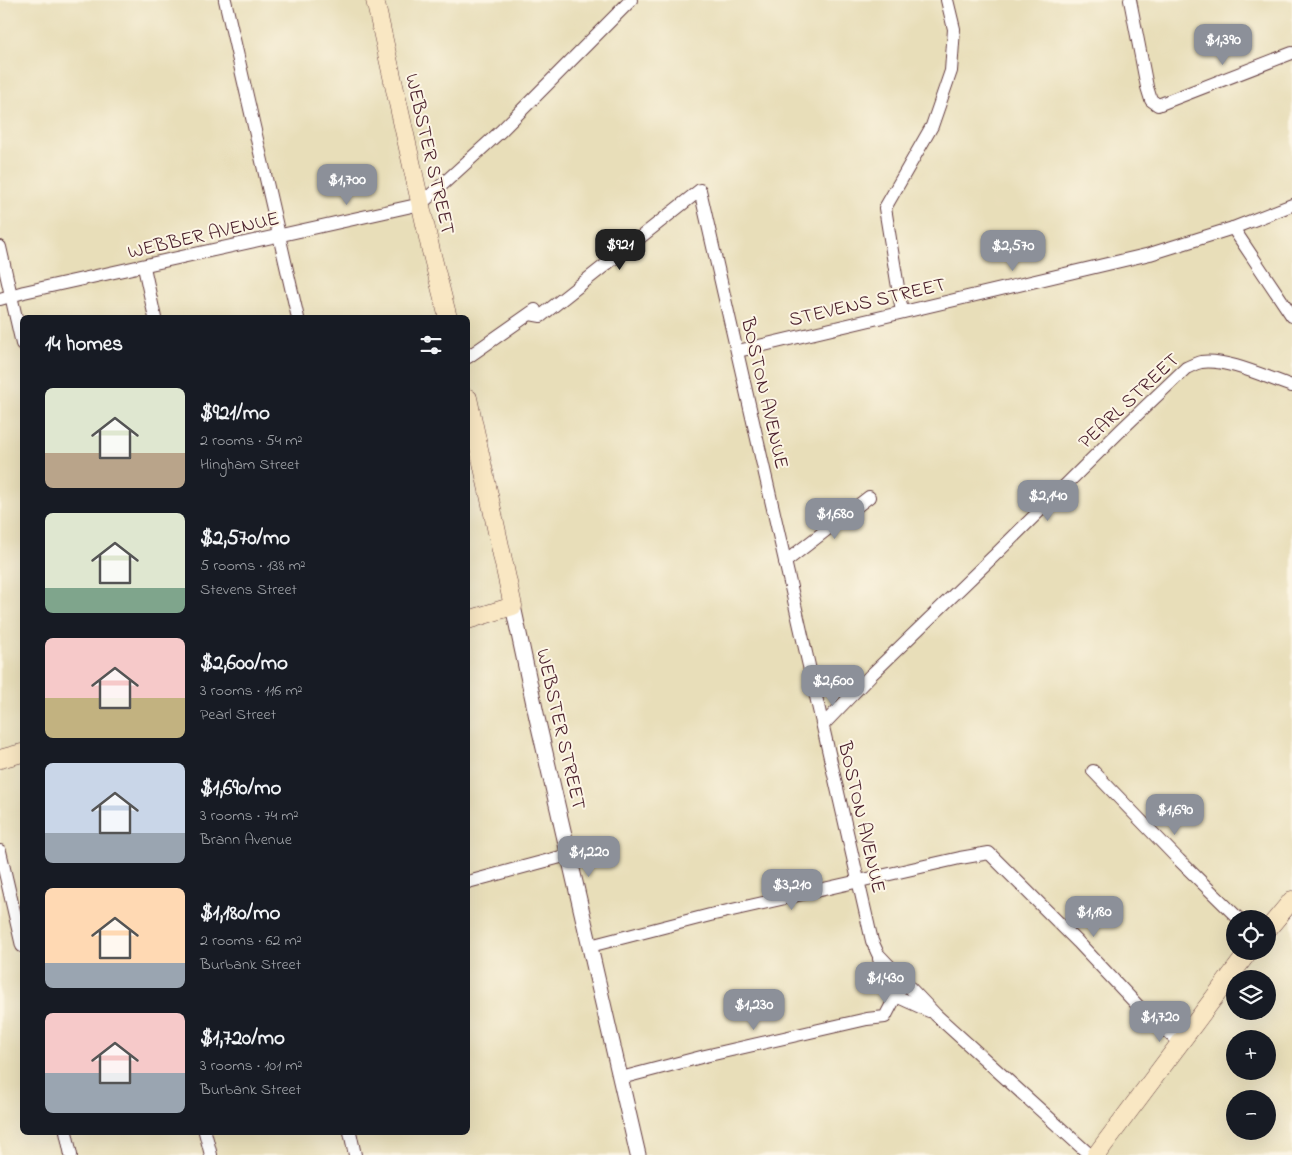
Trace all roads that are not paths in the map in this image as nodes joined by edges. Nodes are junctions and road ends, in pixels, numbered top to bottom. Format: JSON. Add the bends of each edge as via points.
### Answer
{"nodes":[{"id":1,"x":225,"y":0,"type":"edge"},
{"id":2,"x":376,"y":0,"type":"edge"},
{"id":3,"x":631,"y":0,"type":"edge"},
{"id":4,"x":947,"y":0,"type":"edge"},
{"id":5,"x":1130,"y":0,"type":"edge"},
{"id":6,"x":1292,"y":53,"type":"edge"},
{"id":7,"x":421,"y":204,"type":"junction"},
{"id":8,"x":1292,"y":205,"type":"edge"},
{"id":9,"x":1233,"y":228,"type":"junction"},
{"id":10,"x":281,"y":236,"type":"junction"},
{"id":11,"x":0,"y":248,"type":"edge"},
{"id":12,"x":144,"y":267,"type":"junction"},
{"id":13,"x":5,"y":298,"type":"edge"},
{"id":14,"x":547,"y":301,"type":"dead end"},
{"id":15,"x":902,"y":312,"type":"junction"},
{"id":16,"x":530,"y":314,"type":"junction"},
{"id":17,"x":154,"y":315,"type":"edge"},
{"id":18,"x":297,"y":315,"type":"edge"},
{"id":19,"x":447,"y":315,"type":"edge"},
{"id":20,"x":1292,"y":316,"type":"edge"},
{"id":21,"x":20,"y":339,"type":"edge"},
{"id":22,"x":738,"y":351,"type":"junction"},
{"id":23,"x":470,"y":356,"type":"edge"},
{"id":24,"x":1292,"y":386,"type":"edge"},
{"id":25,"x":470,"y":407,"type":"edge"},
{"id":26,"x":869,"y":497,"type":"dead end"},
{"id":27,"x":785,"y":562,"type":"junction"},
{"id":28,"x":513,"y":606,"type":"junction"},
{"id":29,"x":470,"y":619,"type":"edge"},
{"id":30,"x":823,"y":724,"type":"junction"},
{"id":31,"x":20,"y":754,"type":"edge"},
{"id":32,"x":0,"y":760,"type":"edge"},
{"id":33,"x":1094,"y":771,"type":"dead end"},
{"id":34,"x":0,"y":851,"type":"edge"},
{"id":35,"x":568,"y":855,"type":"junction"},
{"id":36,"x":470,"y":881,"type":"edge"},
{"id":37,"x":858,"y":882,"type":"junction"},
{"id":38,"x":1292,"y":900,"type":"edge"},
{"id":39,"x":1230,"y":910,"type":"edge"},
{"id":40,"x":1276,"y":919,"type":"edge"},
{"id":41,"x":20,"y":937,"type":"edge"},
{"id":42,"x":590,"y":946,"type":"junction"},
{"id":43,"x":878,"y":954,"type":"junction"},
{"id":44,"x":1243,"y":960,"type":"edge"},
{"id":45,"x":896,"y":996,"type":"junction"},
{"id":46,"x":936,"y":1015,"type":"junction"},
{"id":47,"x":1180,"y":1043,"type":"junction"},
{"id":48,"x":620,"y":1078,"type":"junction"},
{"id":49,"x":67,"y":1135,"type":"edge"},
{"id":50,"x":206,"y":1135,"type":"edge"},
{"id":51,"x":351,"y":1135,"type":"edge"},
{"id":52,"x":71,"y":1155,"type":"edge"},
{"id":53,"x":211,"y":1155,"type":"edge"},
{"id":54,"x":355,"y":1155,"type":"edge"},
{"id":55,"x":638,"y":1155,"type":"edge"},
{"id":56,"x":1090,"y":1155,"type":"edge"},
{"id":57,"x":1096,"y":1155,"type":"edge"}],
"edges":[{"from":1,"to":10,"type":"street"},
{"from":2,"to":7,"type":"main road","name":"WEBSTER STREET"},
{"from":3,"to":7,"type":"street","name":"WEBBER AVENUE","via":[[501,131]]},
{"from":4,"to":15,"type":"street","via":[[954,29],[951,71],[932,126],[885,208]]},
{"from":5,"to":6,"type":"street","via":[[1147,87],[1154,103],[1162,104]]},
{"from":7,"to":10,"type":"street","name":"WEBBER AVENUE"},
{"from":7,"to":19,"type":"main road","name":"WEBSTER STREET"},
{"from":8,"to":9,"type":"street","name":"STEVENS STREET"},
{"from":9,"to":15,"type":"street","name":"STEVENS STREET","via":[[1150,254]]},
{"from":9,"to":20,"type":"street"},
{"from":10,"to":12,"type":"street","name":"WEBBER AVENUE"},
{"from":10,"to":18,"type":"street"},
{"from":11,"to":13,"type":"street"},
{"from":12,"to":13,"type":"street","name":"WEBBER AVENUE"},
{"from":12,"to":17,"type":"street"},
{"from":13,"to":21,"type":"street"},
{"from":14,"to":16,"type":"street"},
{"from":15,"to":22,"type":"street","name":"STEVENS STREET"},
{"from":16,"to":22,"type":"street","name":"BOSTON AVENUE","via":[[541,316],[700,190]]},
{"from":16,"to":23,"type":"street"},
{"from":22,"to":27,"type":"street","name":"BOSTON AVENUE"},
{"from":24,"to":30,"type":"street","name":"PEARL STREET","via":[[1218,362],[1200,362],[1186,368]]},
{"from":25,"to":28,"type":"main road","name":"WEBSTER STREET"},
{"from":26,"to":27,"type":"street"},
{"from":27,"to":30,"type":"street","name":"BOSTON AVENUE"},
{"from":28,"to":29,"type":"main road"},
{"from":28,"to":35,"type":"street","name":"WEBSTER STREET"},
{"from":30,"to":37,"type":"street","name":"BOSTON AVENUE"},
{"from":31,"to":32,"type":"main road"},
{"from":33,"to":39,"type":"street"},
{"from":34,"to":41,"type":"street"},
{"from":35,"to":36,"type":"street"},
{"from":35,"to":42,"type":"street","name":"WEBSTER STREET"},
{"from":37,"to":42,"type":"street","via":[[700,917]]},
{"from":37,"to":43,"type":"street","name":"BOSTON AVENUE"},
{"from":37,"to":47,"type":"street","via":[[988,853],[1140,1008]]},
{"from":38,"to":40,"type":"main road"},
{"from":42,"to":48,"type":"street","name":"WEBSTER STREET"},
{"from":43,"to":45,"type":"street","name":"BOSTON AVENUE"},
{"from":43,"to":46,"type":"street","name":"BOSTON AVENUE"},
{"from":44,"to":47,"type":"main road"},
{"from":45,"to":46,"type":"street","name":"BOSTON AVENUE"},
{"from":45,"to":48,"type":"street","via":[[885,1017]]},
{"from":46,"to":56,"type":"street","name":"BOSTON AVENUE"},
{"from":47,"to":57,"type":"main road"},
{"from":48,"to":55,"type":"street","name":"WEBSTER STREET"},
{"from":49,"to":52,"type":"street"},
{"from":50,"to":53,"type":"street"},
{"from":51,"to":54,"type":"street"}]}
